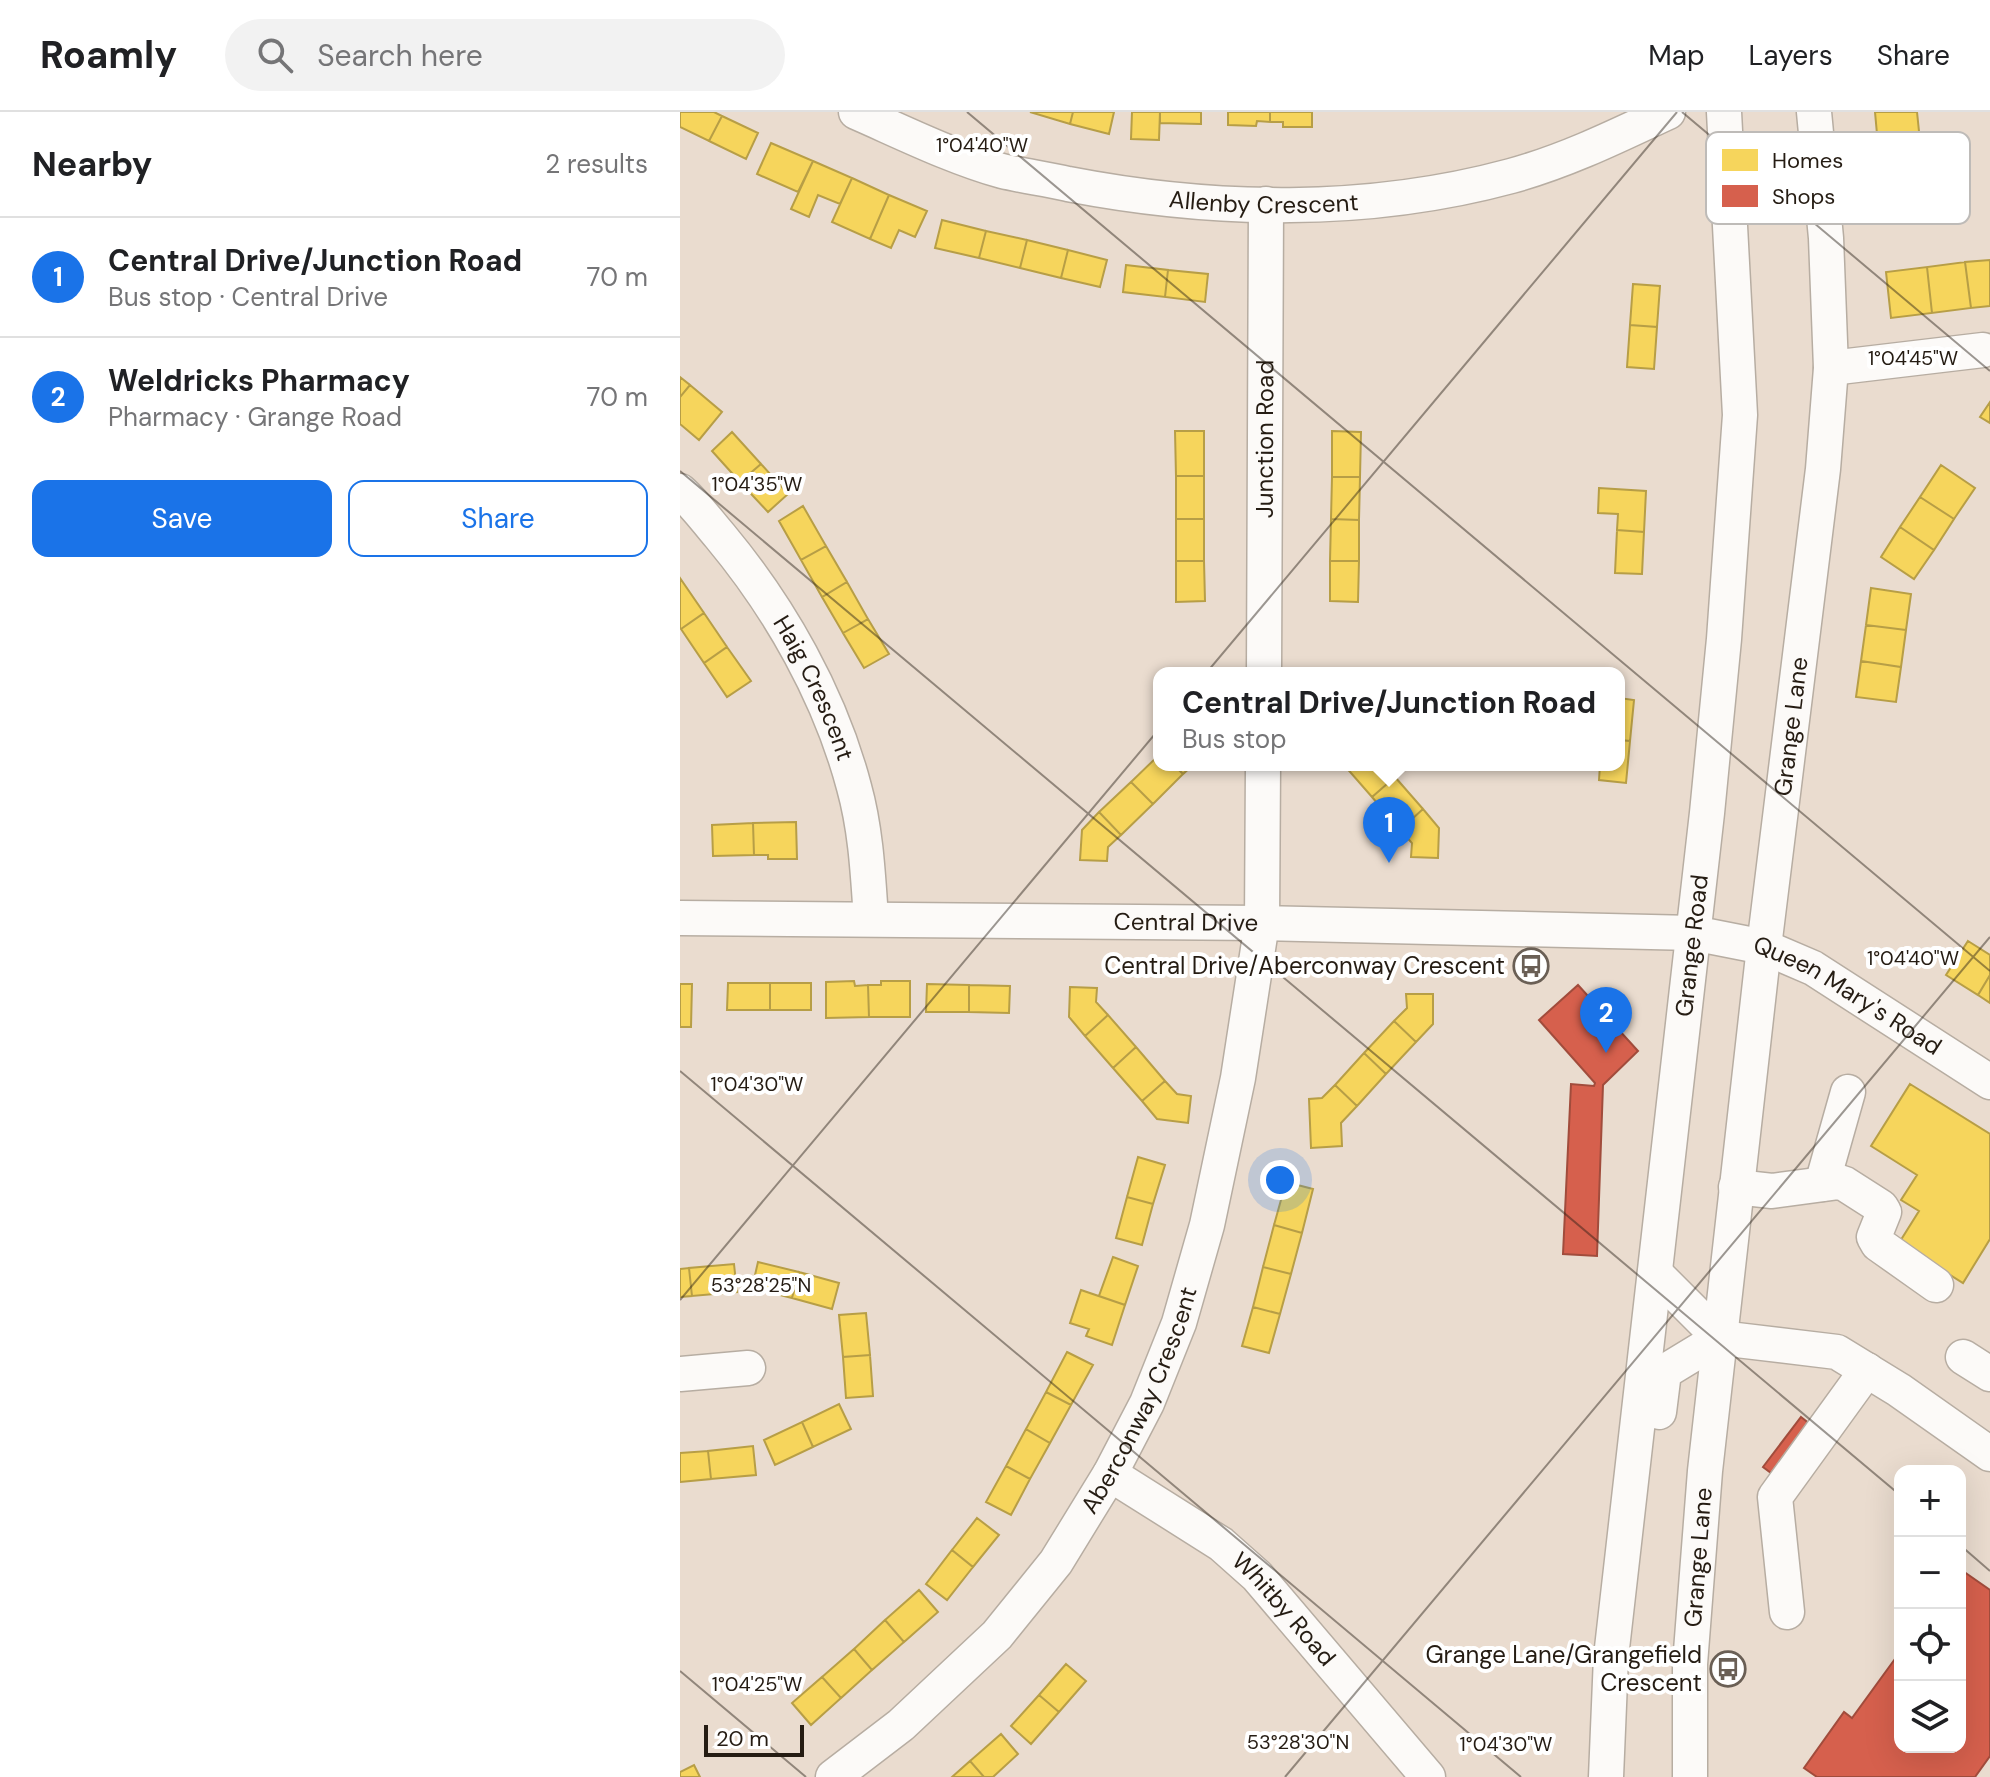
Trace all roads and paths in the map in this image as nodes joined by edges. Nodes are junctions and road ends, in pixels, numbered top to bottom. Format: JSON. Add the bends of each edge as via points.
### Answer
{"nodes":[{"id":1,"x":856,"y":112,"type":"edge"},
{"id":2,"x":1668,"y":112,"type":"edge"},
{"id":3,"x":1724,"y":112,"type":"edge"},
{"id":4,"x":1814,"y":112,"type":"edge"},
{"id":5,"x":1725,"y":132,"type":"edge"},
{"id":6,"x":1816,"y":132,"type":"edge"},
{"id":7,"x":1266,"y":204,"type":"junction"},
{"id":8,"x":1730,"y":224,"type":"edge"},
{"id":9,"x":1825,"y":224,"type":"edge"},
{"id":10,"x":1983,"y":350,"type":"dead end"},
{"id":11,"x":1831,"y":368,"type":"junction"},
{"id":12,"x":680,"y":491,"type":"edge"},
{"id":13,"x":1264,"y":667,"type":"edge"},
{"id":14,"x":1263,"y":771,"type":"edge"},
{"id":15,"x":680,"y":918,"type":"edge"},
{"id":16,"x":871,"y":919,"type":"junction"},
{"id":17,"x":1262,"y":923,"type":"junction"},
{"id":18,"x":1693,"y":933,"type":"junction"},
{"id":19,"x":1764,"y":947,"type":"junction"},
{"id":20,"x":1990,"y":1082,"type":"edge"},
{"id":21,"x":1848,"y":1092,"type":"dead end"},
{"id":22,"x":1822,"y":1184,"type":"junction"},
{"id":23,"x":1736,"y":1187,"type":"junction"},
{"id":24,"x":1655,"y":1273,"type":"junction"},
{"id":25,"x":1936,"y":1285,"type":"dead end"},
{"id":26,"x":1720,"y":1338,"type":"junction"},
{"id":27,"x":748,"y":1368,"type":"dead end"},
{"id":28,"x":1867,"y":1370,"type":"junction"},
{"id":29,"x":680,"y":1374,"type":"edge"},
{"id":30,"x":1990,"y":1454,"type":"edge"},
{"id":31,"x":1110,"y":1474,"type":"junction"},
{"id":32,"x":1627,"y":1514,"type":"junction"},
{"id":33,"x":1787,"y":1612,"type":"dead end"},
{"id":34,"x":833,"y":1777,"type":"edge"},
{"id":35,"x":1428,"y":1777,"type":"edge"},
{"id":36,"x":1606,"y":1777,"type":"edge"},
{"id":37,"x":1690,"y":1777,"type":"edge"}],
"edges":[{"from":1,"to":7,"type":"street","name":"Allenby Crescent","via":[[1002,171],[1198,203]]},
{"from":2,"to":7,"type":"street","name":"Allenby Crescent","via":[[1572,156],[1511,176],[1344,204]]},
{"from":3,"to":5,"type":"street","name":"Grange Road"},
{"from":4,"to":6,"type":"street","name":"Grange Lane"},
{"from":7,"to":13,"type":"street","name":"Junction Road"},
{"from":8,"to":18,"type":"street","name":"Grange Road","via":[[1740,415],[1724,639]]},
{"from":9,"to":11,"type":"street","name":"Grange Lane"},
{"from":10,"to":11,"type":"street"},
{"from":11,"to":19,"type":"street","name":"Grange Lane"},
{"from":12,"to":16,"type":"street","name":"Haig Crescent","via":[[737,556],[812,675],[854,787],[866,848]]},
{"from":14,"to":17,"type":"street"},
{"from":15,"to":16,"type":"street","name":"Central Drive"},
{"from":16,"to":17,"type":"street","name":"Central Drive"},
{"from":17,"to":18,"type":"street","name":"Central Drive"},
{"from":17,"to":31,"type":"street","name":"Aberconway Crescent","via":[[1238,1078],[1207,1225],[1179,1323],[1147,1403]]},
{"from":18,"to":19,"type":"street","name":"Queen Mary's Road"},
{"from":18,"to":24,"type":"street","name":"Grange Road"},
{"from":19,"to":20,"type":"street","name":"Queen Mary's Road","via":[[1813,968]]},
{"from":19,"to":23,"type":"street","name":"Grange Lane"},
{"from":21,"to":22,"type":"street"},
{"from":22,"to":23,"type":"street","via":[[1772,1191]]},
{"from":22,"to":25,"type":"street","via":[[1845,1184],[1881,1207],[1884,1216],[1876,1241]]},
{"from":23,"to":26,"type":"street","name":"Grange Lane"},
{"from":24,"to":26,"type":"street"},
{"from":24,"to":32,"type":"street","name":"Grange Road"},
{"from":26,"to":28,"type":"street","via":[[1837,1352]]},
{"from":26,"to":32,"type":"street","via":[[1664,1372],[1654,1461]]},
{"from":26,"to":37,"type":"street","name":"Grange Lane","via":[[1690,1664]]},
{"from":27,"to":29,"type":"street"},
{"from":28,"to":30,"type":"street"},
{"from":28,"to":33,"type":"street","via":[[1775,1497]]},
{"from":31,"to":34,"type":"street","name":"Aberconway Crescent","via":[[1056,1562],[997,1635],[901,1725]]},
{"from":31,"to":35,"type":"street","name":"Whitby Road","via":[[1221,1544],[1257,1576]]},
{"from":32,"to":36,"type":"street","name":"Grange Road","via":[[1611,1657]]}]}
